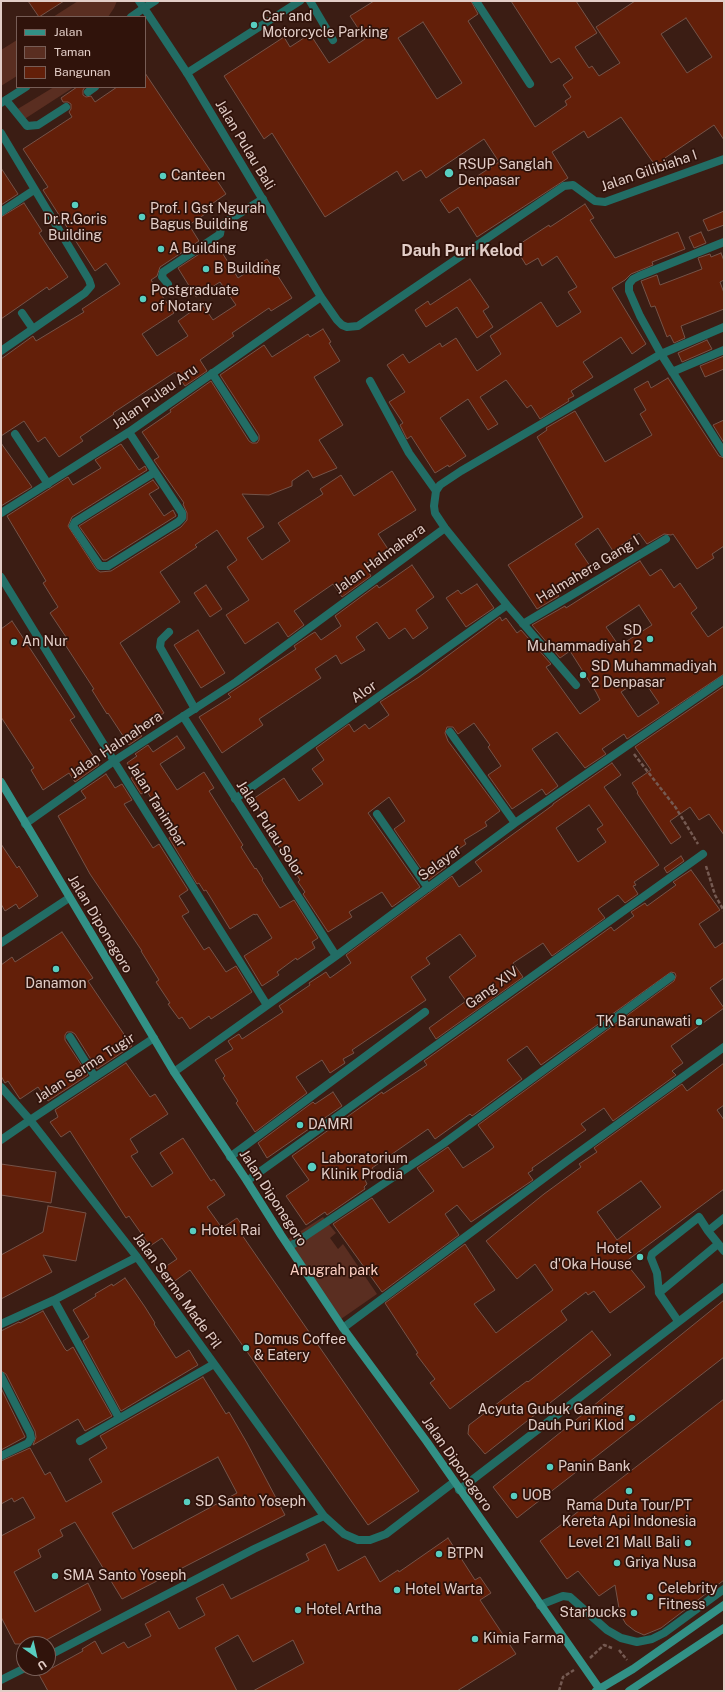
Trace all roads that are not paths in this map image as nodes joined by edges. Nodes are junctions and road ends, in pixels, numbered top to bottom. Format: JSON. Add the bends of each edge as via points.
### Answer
{"nodes":[{"id":1,"x":155,"y":1,"type":"edge"},
{"id":2,"x":300,"y":1,"type":"edge"},
{"id":3,"x":310,"y":1,"type":"edge"},
{"id":4,"x":476,"y":1,"type":"edge"},
{"id":5,"x":142,"y":5,"type":"edge"},
{"id":6,"x":132,"y":16,"type":"edge"},
{"id":7,"x":333,"y":40,"type":"dead end"},
{"id":8,"x":187,"y":73,"type":"junction"},
{"id":9,"x":530,"y":84,"type":"dead end"},
{"id":10,"x":25,"y":88,"type":"edge"},
{"id":11,"x":4,"y":102,"type":"edge"},
{"id":12,"x":66,"y":107,"type":"dead end"},
{"id":13,"x":1,"y":134,"type":"edge"},
{"id":14,"x":724,"y":159,"type":"edge"},
{"id":15,"x":564,"y":186,"type":"joint"},
{"id":16,"x":34,"y":190,"type":"junction"},
{"id":17,"x":263,"y":199,"type":"junction"},
{"id":18,"x":1,"y":212,"type":"edge"},
{"id":19,"x":724,"y":242,"type":"edge"},
{"id":20,"x":168,"y":284,"type":"dead end"},
{"id":21,"x":322,"y":297,"type":"junction"},
{"id":22,"x":22,"y":313,"type":"dead end"},
{"id":23,"x":724,"y":327,"type":"edge"},
{"id":24,"x":33,"y":329,"type":"junction"},
{"id":25,"x":1,"y":350,"type":"edge"},
{"id":26,"x":724,"y":350,"type":"edge"},
{"id":27,"x":661,"y":354,"type":"junction"},
{"id":28,"x":672,"y":372,"type":"junction"},
{"id":29,"x":212,"y":373,"type":"junction"},
{"id":30,"x":370,"y":381,"type":"dead end"},
{"id":31,"x":129,"y":432,"type":"junction"},
{"id":32,"x":15,"y":434,"type":"dead end"},
{"id":33,"x":254,"y":438,"type":"dead end"},
{"id":34,"x":723,"y":451,"type":"edge"},
{"id":35,"x":155,"y":472,"type":"junction"},
{"id":36,"x":48,"y":484,"type":"junction"},
{"id":37,"x":436,"y":492,"type":"junction"},
{"id":38,"x":1,"y":513,"type":"edge"},
{"id":39,"x":445,"y":528,"type":"junction"},
{"id":40,"x":666,"y":539,"type":"dead end"},
{"id":41,"x":1,"y":577,"type":"edge"},
{"id":42,"x":507,"y":605,"type":"junction"},
{"id":43,"x":524,"y":624,"type":"junction"},
{"id":44,"x":169,"y":632,"type":"dead end"},
{"id":45,"x":724,"y":679,"type":"edge"},
{"id":46,"x":576,"y":685,"type":"dead end"},
{"id":47,"x":195,"y":710,"type":"junction"},
{"id":48,"x":182,"y":716,"type":"junction"},
{"id":49,"x":450,"y":732,"type":"dead end"},
{"id":50,"x":114,"y":761,"type":"junction"},
{"id":51,"x":1,"y":782,"type":"edge"},
{"id":52,"x":235,"y":799,"type":"junction"},
{"id":53,"x":376,"y":814,"type":"dead end"},
{"id":54,"x":515,"y":823,"type":"junction"},
{"id":55,"x":25,"y":824,"type":"junction"},
{"id":56,"x":703,"y":854,"type":"road end"},
{"id":57,"x":428,"y":888,"type":"junction"},
{"id":58,"x":69,"y":898,"type":"junction"},
{"id":59,"x":1,"y":943,"type":"edge"},
{"id":60,"x":336,"y":956,"type":"junction"},
{"id":61,"x":671,"y":976,"type":"dead end"},
{"id":62,"x":267,"y":1005,"type":"junction"},
{"id":63,"x":425,"y":1012,"type":"dead end"},
{"id":64,"x":70,"y":1037,"type":"dead end"},
{"id":65,"x":154,"y":1038,"type":"junction"},
{"id":66,"x":724,"y":1047,"type":"edge"},
{"id":67,"x":174,"y":1072,"type":"junction"},
{"id":68,"x":95,"y":1077,"type":"junction"},
{"id":69,"x":1,"y":1087,"type":"edge"},
{"id":70,"x":30,"y":1120,"type":"junction"},
{"id":71,"x":1,"y":1140,"type":"edge"},
{"id":72,"x":230,"y":1158,"type":"junction"},
{"id":73,"x":247,"y":1181,"type":"junction"},
{"id":74,"x":724,"y":1218,"type":"edge"},
{"id":75,"x":708,"y":1231,"type":"junction"},
{"id":76,"x":718,"y":1244,"type":"junction"},
{"id":77,"x":289,"y":1247,"type":"junction"},
{"id":78,"x":724,"y":1251,"type":"edge"},
{"id":79,"x":137,"y":1257,"type":"junction"},
{"id":80,"x":724,"y":1287,"type":"edge"},
{"id":81,"x":659,"y":1293,"type":"junction"},
{"id":82,"x":54,"y":1300,"type":"junction"},
{"id":83,"x":678,"y":1321,"type":"junction"},
{"id":84,"x":1,"y":1324,"type":"edge"},
{"id":85,"x":343,"y":1328,"type":"junction"},
{"id":86,"x":214,"y":1364,"type":"junction"},
{"id":87,"x":1,"y":1376,"type":"edge"},
{"id":88,"x":119,"y":1418,"type":"junction"},
{"id":89,"x":80,"y":1441,"type":"dead end"},
{"id":90,"x":1,"y":1456,"type":"edge"},
{"id":91,"x":454,"y":1482,"type":"junction"},
{"id":92,"x":459,"y":1490,"type":"junction"},
{"id":93,"x":324,"y":1516,"type":"junction"},
{"id":94,"x":724,"y":1590,"type":"edge"},
{"id":95,"x":540,"y":1605,"type":"junction"},
{"id":96,"x":724,"y":1605,"type":"edge"},
{"id":97,"x":724,"y":1628,"type":"edge"},
{"id":98,"x":56,"y":1652,"type":"edge"},
{"id":99,"x":16,"y":1672,"type":"edge"},
{"id":100,"x":1,"y":1680,"type":"edge"},
{"id":101,"x":599,"y":1690,"type":"edge"},
{"id":102,"x":629,"y":1691,"type":"edge"}],
"edges":[{"from":1,"to":5,"type":"street"},
{"from":2,"to":8,"type":"street"},
{"from":3,"to":7,"type":"street"},
{"from":4,"to":9,"type":"street"},
{"from":5,"to":6,"type":"street"},
{"from":5,"to":8,"type":"street","name":"Jalan Pulau Bali"},
{"from":8,"to":17,"type":"street","name":"Jalan Pulau Bali"},
{"from":10,"to":11,"type":"street"},
{"from":11,"to":12,"type":"street","via":[[27,126],[38,125]]},
{"from":13,"to":16,"type":"street"},
{"from":14,"to":15,"type":"street","name":"Jalan Gilibiaha I","via":[[605,202],[595,201],[574,184]]},
{"from":15,"to":21,"type":"street","name":"Jalan Pulau Bali","via":[[358,326],[347,328],[342,325]]},
{"from":16,"to":18,"type":"street"},
{"from":16,"to":24,"type":"street","via":[[89,280],[90,286],[85,293]]},
{"from":17,"to":20,"type":"street","via":[[224,223],[220,234],[163,272],[162,277]]},
{"from":17,"to":21,"type":"street","name":"Jalan Pulau Bali"},
{"from":19,"to":27,"type":"street","via":[[639,276],[629,284],[629,291],[640,316]]},
{"from":21,"to":29,"type":"street","name":"Jalan Pulau Aru"},
{"from":22,"to":24,"type":"street"},
{"from":23,"to":27,"type":"street"},
{"from":24,"to":25,"type":"street"},
{"from":26,"to":28,"type":"street"},
{"from":27,"to":28,"type":"street"},
{"from":27,"to":37,"type":"street","via":[[461,471],[440,485]]},
{"from":28,"to":34,"type":"street"},
{"from":29,"to":31,"type":"street","name":"Jalan Pulau Aru"},
{"from":29,"to":33,"type":"street"},
{"from":30,"to":37,"type":"street","via":[[409,453]]},
{"from":31,"to":35,"type":"street"},
{"from":31,"to":36,"type":"street","name":"Jalan Pulau Aru"},
{"from":32,"to":36,"type":"street"},
{"from":35,"to":35,"type":"street","via":[[182,513],[182,518],[108,566],[100,566],[73,526],[75,522]]},
{"from":36,"to":38,"type":"street","name":"Jalan Pulau Aru"},
{"from":37,"to":39,"type":"street","name":"Jalan Halmahera","via":[[435,513]]},
{"from":39,"to":42,"type":"street"},
{"from":39,"to":47,"type":"street","name":"Jalan Halmahera"},
{"from":40,"to":43,"type":"street","name":"Halmahera Gang I"},
{"from":41,"to":50,"type":"street","name":"Jalan Tanimbar"},
{"from":42,"to":43,"type":"street"},
{"from":42,"to":52,"type":"street","name":"Alor"},
{"from":43,"to":46,"type":"street"},
{"from":44,"to":47,"type":"street","via":[[161,640],[160,647]]},
{"from":45,"to":54,"type":"street","name":"Selayar"},
{"from":47,"to":48,"type":"street","name":"Jalan Halmahera"},
{"from":48,"to":50,"type":"street","name":"Jalan Halmahera"},
{"from":48,"to":52,"type":"street","name":"Jalan Pulau Solor"},
{"from":49,"to":54,"type":"street"},
{"from":50,"to":55,"type":"street","name":"Jalan Halmahera"},
{"from":50,"to":62,"type":"street","name":"Jalan Tanimbar"},
{"from":51,"to":55,"type":"main road","name":"Jalan Diponegoro"},
{"from":52,"to":60,"type":"street","name":"Jalan Pulau Solor"},
{"from":53,"to":57,"type":"street"},
{"from":54,"to":57,"type":"street","name":"Selayar"},
{"from":55,"to":58,"type":"main road","name":"Jalan Diponegoro"},
{"from":56,"to":73,"type":"street","name":"Gang XIV"},
{"from":57,"to":60,"type":"street","name":"Selayar"},
{"from":58,"to":59,"type":"street"},
{"from":58,"to":65,"type":"main road","name":"Jalan Diponegoro"},
{"from":60,"to":62,"type":"street","name":"Selayar"},
{"from":61,"to":77,"type":"street","via":[[443,1144]]},
{"from":62,"to":67,"type":"street","name":"Selayar"},
{"from":63,"to":72,"type":"street"},
{"from":64,"to":68,"type":"street"},
{"from":65,"to":67,"type":"main road","name":"Jalan Diponegoro"},
{"from":65,"to":68,"type":"street","name":"Jalan Serma Tugir"},
{"from":66,"to":85,"type":"street"},
{"from":67,"to":72,"type":"main road","name":"Jalan Diponegoro"},
{"from":68,"to":70,"type":"street","name":"Jalan Serma Tugir"},
{"from":69,"to":70,"type":"street","name":"Jalan Serma Made Pil"},
{"from":70,"to":71,"type":"street","name":"Jalan Serma Tugir"},
{"from":70,"to":79,"type":"street","name":"Jalan Serma Made Pil"},
{"from":72,"to":73,"type":"main road","name":"Jalan Diponegoro"},
{"from":73,"to":77,"type":"main road","name":"Jalan Diponegoro"},
{"from":74,"to":75,"type":"street"},
{"from":75,"to":76,"type":"street"},
{"from":75,"to":81,"type":"street","via":[[699,1217],[652,1254]]},
{"from":76,"to":78,"type":"street"},
{"from":76,"to":81,"type":"street"},
{"from":77,"to":85,"type":"main road","name":"Jalan Diponegoro"},
{"from":79,"to":82,"type":"street"},
{"from":79,"to":86,"type":"street","name":"Jalan Serma Made Pil"},
{"from":80,"to":83,"type":"street"},
{"from":81,"to":83,"type":"street"},
{"from":82,"to":84,"type":"street"},
{"from":82,"to":88,"type":"street"},
{"from":83,"to":92,"type":"street"},
{"from":85,"to":91,"type":"main road","name":"Jalan Diponegoro"},
{"from":86,"to":88,"type":"street"},
{"from":86,"to":93,"type":"street","name":"Jalan Serma Made Pil"},
{"from":87,"to":90,"type":"street","via":[[31,1438],[28,1443]]},
{"from":88,"to":89,"type":"street"},
{"from":91,"to":92,"type":"main road","name":"Jalan Diponegoro"},
{"from":91,"to":93,"type":"street","name":"Jalan Serma Made Pil","via":[[386,1534],[370,1540],[358,1540],[344,1534]]},
{"from":92,"to":95,"type":"main road","name":"Jalan Diponegoro"},
{"from":93,"to":98,"type":"street","via":[[254,1549]]},
{"from":94,"to":95,"type":"street","via":[[664,1633],[637,1642],[621,1638],[607,1630],[570,1597],[563,1596]]},
{"from":95,"to":101,"type":"main road","name":"Jalan Diponegoro"},
{"from":96,"to":101,"type":"main road"},
{"from":97,"to":102,"type":"main road"},
{"from":99,"to":100,"type":"street"}]}
